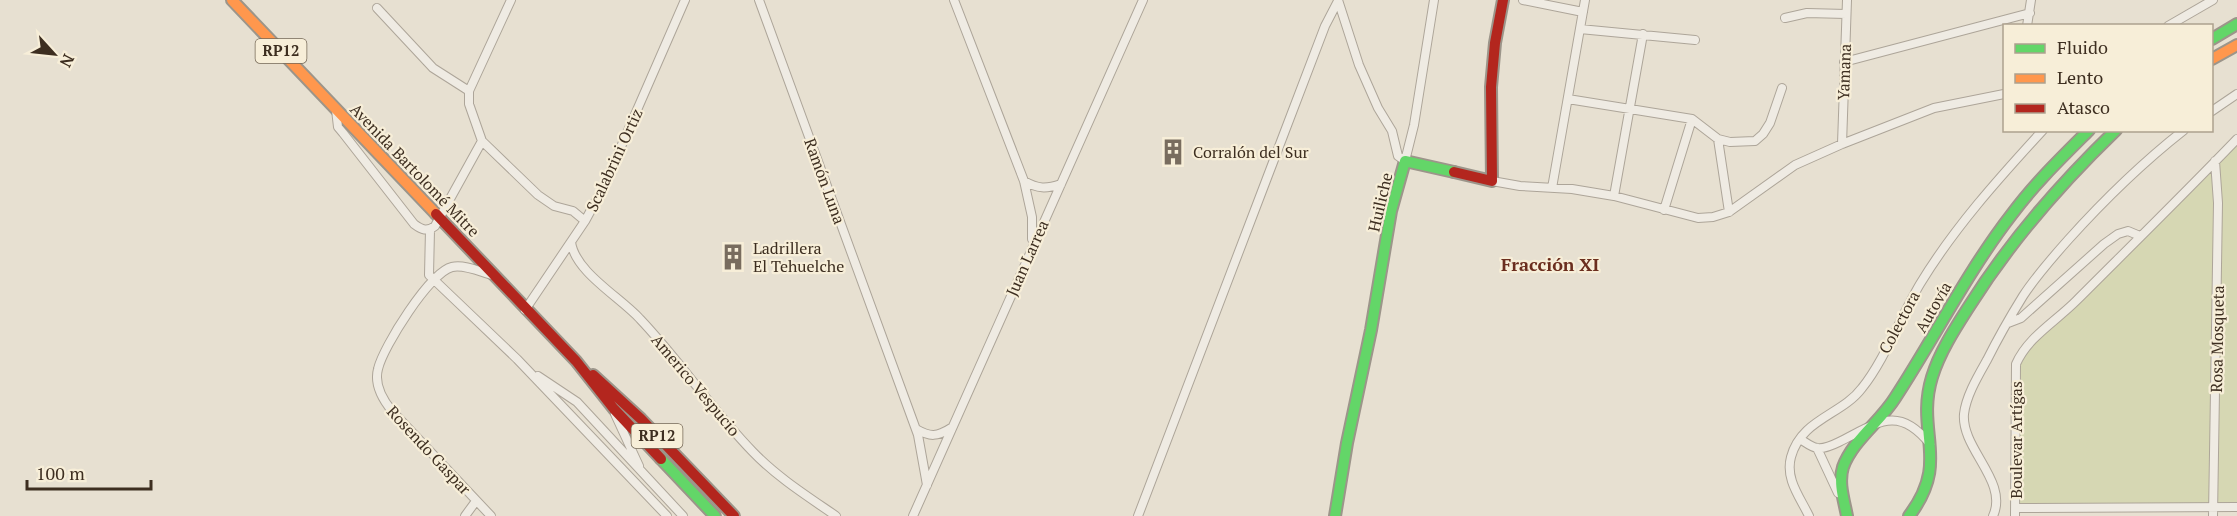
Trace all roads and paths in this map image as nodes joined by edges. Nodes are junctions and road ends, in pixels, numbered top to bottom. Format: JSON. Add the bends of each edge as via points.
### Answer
{"nodes":[{"id":1,"x":232,"y":0,"type":"edge"},
{"id":2,"x":511,"y":0,"type":"edge"},
{"id":3,"x":685,"y":0,"type":"edge"},
{"id":4,"x":759,"y":0,"type":"edge"},
{"id":5,"x":954,"y":0,"type":"edge"},
{"id":6,"x":1143,"y":0,"type":"edge"},
{"id":7,"x":1434,"y":0,"type":"edge"},
{"id":8,"x":1503,"y":0,"type":"edge"},
{"id":9,"x":1523,"y":0,"type":"edge"},
{"id":10,"x":1585,"y":0,"type":"edge"},
{"id":11,"x":1847,"y":0,"type":"edge"},
{"id":12,"x":2031,"y":0,"type":"edge"},
{"id":13,"x":2213,"y":0,"type":"edge"},
{"id":14,"x":1338,"y":1,"type":"edge"},
{"id":15,"x":376,"y":8,"type":"dead end"},
{"id":16,"x":1583,"y":12,"type":"junction"},
{"id":17,"x":2030,"y":13,"type":"junction"},
{"id":18,"x":1846,"y":14,"type":"junction"},
{"id":19,"x":1785,"y":18,"type":"dead end"},
{"id":20,"x":2027,"y":24,"type":"edge"},
{"id":21,"x":2171,"y":24,"type":"edge"},
{"id":22,"x":2237,"y":24,"type":"edge"},
{"id":23,"x":1580,"y":29,"type":"junction"},
{"id":24,"x":1643,"y":34,"type":"junction"},
{"id":25,"x":2213,"y":38,"type":"edge"},
{"id":26,"x":1695,"y":40,"type":"dead end"},
{"id":27,"x":2237,"y":45,"type":"edge"},
{"id":28,"x":2213,"y":58,"type":"edge"},
{"id":29,"x":1844,"y":62,"type":"junction"},
{"id":30,"x":1782,"y":88,"type":"dead end"},
{"id":31,"x":469,"y":91,"type":"junction"},
{"id":32,"x":2003,"y":94,"type":"edge"},
{"id":33,"x":2237,"y":94,"type":"edge"},
{"id":34,"x":1568,"y":99,"type":"junction"},
{"id":35,"x":336,"y":109,"type":"junction"},
{"id":36,"x":1630,"y":110,"type":"junction"},
{"id":37,"x":2213,"y":110,"type":"edge"},
{"id":38,"x":1692,"y":119,"type":"junction"},
{"id":39,"x":2041,"y":132,"type":"edge"},
{"id":40,"x":2087,"y":132,"type":"edge"},
{"id":41,"x":2114,"y":132,"type":"edge"},
{"id":42,"x":2182,"y":132,"type":"edge"},
{"id":43,"x":2237,"y":138,"type":"edge"},
{"id":44,"x":1718,"y":139,"type":"junction"},
{"id":45,"x":482,"y":141,"type":"junction"},
{"id":46,"x":1842,"y":144,"type":"junction"},
{"id":47,"x":1405,"y":161,"type":"junction"},
{"id":48,"x":2215,"y":161,"type":"junction"},
{"id":49,"x":1024,"y":181,"type":"junction"},
{"id":50,"x":1492,"y":181,"type":"junction"},
{"id":51,"x":1061,"y":183,"type":"junction"},
{"id":52,"x":1552,"y":188,"type":"junction"},
{"id":53,"x":1614,"y":196,"type":"junction"},
{"id":54,"x":1664,"y":210,"type":"junction"},
{"id":55,"x":1729,"y":212,"type":"junction"},
{"id":56,"x":440,"y":217,"type":"junction"},
{"id":57,"x":585,"y":221,"type":"junction"},
{"id":58,"x":429,"y":230,"type":"junction"},
{"id":59,"x":2140,"y":236,"type":"junction"},
{"id":60,"x":571,"y":242,"type":"junction"},
{"id":61,"x":1030,"y":251,"type":"junction"},
{"id":62,"x":494,"y":276,"type":"junction"},
{"id":63,"x":434,"y":279,"type":"junction"},
{"id":64,"x":525,"y":310,"type":"junction"},
{"id":65,"x":2008,"y":323,"type":"junction"},
{"id":66,"x":576,"y":361,"type":"junction"},
{"id":67,"x":526,"y":369,"type":"junction"},
{"id":68,"x":612,"y":407,"type":"junction"},
{"id":69,"x":1874,"y":424,"type":"junction"},
{"id":70,"x":952,"y":427,"type":"junction"},
{"id":71,"x":916,"y":429,"type":"junction"},
{"id":72,"x":1800,"y":440,"type":"junction"},
{"id":73,"x":1931,"y":446,"type":"junction"},
{"id":74,"x":1816,"y":448,"type":"junction"},
{"id":75,"x":644,"y":474,"type":"junction"},
{"id":76,"x":927,"y":485,"type":"junction"},
{"id":77,"x":476,"y":501,"type":"junction"},
{"id":78,"x":2213,"y":507,"type":"junction"},
{"id":79,"x":2237,"y":507,"type":"edge"},
{"id":80,"x":2015,"y":512,"type":"edge"},
{"id":81,"x":1848,"y":515,"type":"edge"},
{"id":82,"x":465,"y":516,"type":"edge"},
{"id":83,"x":491,"y":516,"type":"edge"},
{"id":84,"x":667,"y":516,"type":"edge"},
{"id":85,"x":682,"y":516,"type":"edge"},
{"id":86,"x":715,"y":516,"type":"edge"},
{"id":87,"x":734,"y":516,"type":"edge"},
{"id":88,"x":836,"y":516,"type":"edge"},
{"id":89,"x":913,"y":516,"type":"edge"},
{"id":90,"x":1138,"y":516,"type":"edge"},
{"id":91,"x":1335,"y":516,"type":"edge"},
{"id":92,"x":1809,"y":516,"type":"edge"},
{"id":93,"x":1909,"y":516,"type":"edge"},
{"id":94,"x":1993,"y":516,"type":"edge"},
{"id":95,"x":2213,"y":516,"type":"edge"}],
"edges":[{"from":1,"to":35,"type":"street","name":"Avenida Bartolomé Mitre","number":"RP12"},
{"from":2,"to":31,"type":"street"},
{"from":3,"to":57,"type":"street","name":"Scalabrini Ortiz"},
{"from":4,"to":71,"type":"street","name":"Ramón Luna"},
{"from":5,"to":49,"type":"street"},
{"from":6,"to":51,"type":"street","name":"Juan Larrea"},
{"from":7,"to":47,"type":"street"},
{"from":8,"to":50,"type":"street","via":[[1492,73]]},
{"from":9,"to":16,"type":"street"},
{"from":10,"to":16,"type":"street"},
{"from":11,"to":18,"type":"street","name":"Yamana"},
{"from":12,"to":17,"type":"street"},
{"from":13,"to":21,"type":"street"},
{"from":14,"to":47,"type":"street","via":[[1359,65],[1392,131],[1398,156]]},
{"from":14,"to":90,"type":"street","via":[[1324,26]]},
{"from":15,"to":31,"type":"street","via":[[433,68]]},
{"from":16,"to":23,"type":"street"},
{"from":17,"to":20,"type":"street"},
{"from":17,"to":29,"type":"street"},
{"from":18,"to":19,"type":"street","via":[[1807,13]]},
{"from":18,"to":29,"type":"street","name":"Yamana"},
{"from":22,"to":25,"type":"street"},
{"from":23,"to":24,"type":"street"},
{"from":23,"to":34,"type":"street"},
{"from":24,"to":26,"type":"street"},
{"from":24,"to":36,"type":"street"},
{"from":27,"to":28,"type":"street"},
{"from":29,"to":46,"type":"street","name":"Yamana"},
{"from":30,"to":44,"type":"street","via":[[1770,123],[1755,141]]},
{"from":31,"to":45,"type":"street","via":[[469,104]]},
{"from":32,"to":46,"type":"street","via":[[1934,108]]},
{"from":33,"to":37,"type":"street"},
{"from":34,"to":36,"type":"street"},
{"from":34,"to":52,"type":"street"},
{"from":35,"to":56,"type":"street","name":"Avenida Bartolomé Mitre","number":"RP12"},
{"from":35,"to":58,"type":"street","via":[[343,133],[414,224]]},
{"from":36,"to":38,"type":"street"},
{"from":36,"to":53,"type":"street"},
{"from":38,"to":44,"type":"street"},
{"from":38,"to":54,"type":"street"},
{"from":39,"to":72,"type":"street","name":"Colectora","via":[[1942,249],[1863,388],[1813,424]]},
{"from":40,"to":69,"type":"street","name":"Autovía","via":[[2011,215],[1965,282],[1904,386]]},
{"from":41,"to":73,"type":"street","name":"Autovía","via":[[2070,175],[2016,238],[1945,347],[1926,405]]},
{"from":42,"to":65,"type":"street","via":[[2087,219],[2038,276]]},
{"from":43,"to":48,"type":"street"},
{"from":44,"to":55,"type":"street"},
{"from":45,"to":56,"type":"street"},
{"from":45,"to":57,"type":"street","via":[[538,195]]},
{"from":46,"to":55,"type":"street","via":[[1795,165]]},
{"from":47,"to":50,"type":"street","name":"Huiliche"},
{"from":47,"to":91,"type":"street","name":"Huiliche","via":[[1391,211]]},
{"from":48,"to":59,"type":"street"},
{"from":48,"to":78,"type":"street","name":"Rosa Mosqueta","via":[[2218,203]]},
{"from":49,"to":51,"type":"street","via":[[1047,189]]},
{"from":49,"to":61,"type":"street","via":[[1034,232]]},
{"from":50,"to":52,"type":"street"},
{"from":51,"to":61,"type":"street","name":"Juan Larrea"},
{"from":52,"to":53,"type":"street"},
{"from":53,"to":54,"type":"street"},
{"from":54,"to":55,"type":"street","via":[[1698,218]]},
{"from":56,"to":58,"type":"street"},
{"from":56,"to":62,"type":"street","name":"Avenida Bartolomé Mitre","number":"RP12"},
{"from":57,"to":60,"type":"street","name":"Scalabrini Ortiz"},
{"from":58,"to":63,"type":"street","via":[[428,268]]},
{"from":59,"to":65,"type":"street","via":[[2128,231],[2118,234],[2021,318]]},
{"from":59,"to":80,"type":"street","name":"Boulevar Artígas","via":[[2040,333],[2016,364]]},
{"from":60,"to":64,"type":"street","name":"Scalabrini Ortiz"},
{"from":60,"to":88,"type":"street","name":"Americo Vespucio","via":[[579,262],[639,318],[754,453]]},
{"from":61,"to":70,"type":"street","name":"Juan Larrea"},
{"from":62,"to":63,"type":"street","name":"Rosendo Gaspar","via":[[454,266]]},
{"from":62,"to":64,"type":"street","name":"Avenida Bartolomé Mitre","number":"RP12"},
{"from":63,"to":67,"type":"street"},
{"from":63,"to":77,"type":"street","name":"Rosendo Gaspar","via":[[392,338],[377,379],[392,411]]},
{"from":64,"to":66,"type":"street","name":"Avenida Bartolomé Mitre","number":"RP12"},
{"from":65,"to":94,"type":"street","via":[[1964,414],[1969,440],[1993,486]]},
{"from":66,"to":68,"type":"street","name":"Avenida Bartolomé Mitre","number":"RP12"},
{"from":66,"to":87,"type":"street","name":"Avenida Bartolomé Mitre","number":"RP12","via":[[617,396]]},
{"from":67,"to":75,"type":"street","via":[[577,402]]},
{"from":67,"to":84,"type":"street"},
{"from":68,"to":75,"type":"street"},
{"from":68,"to":86,"type":"street","name":"Avenida Bartolomé Mitre","number":"RP12"},
{"from":69,"to":73,"type":"street","via":[[1904,421]]},
{"from":69,"to":74,"type":"street","via":[[1836,444]]},
{"from":69,"to":81,"type":"street","name":"Autovía","via":[[1851,451],[1843,468],[1840,482]]},
{"from":70,"to":71,"type":"street","via":[[939,436]]},
{"from":70,"to":76,"type":"street","name":"Juan Larrea"},
{"from":71,"to":76,"type":"street","name":"Ramón Luna"},
{"from":72,"to":74,"type":"street"},
{"from":72,"to":92,"type":"street","name":"Colectora","via":[[1791,455],[1790,476]]},
{"from":73,"to":93,"type":"street","name":"Autovía","via":[[1928,486]]},
{"from":74,"to":81,"type":"street"},
{"from":75,"to":85,"type":"street"},
{"from":76,"to":89,"type":"street","name":"Juan Larrea"},
{"from":77,"to":82,"type":"street"},
{"from":77,"to":83,"type":"street","name":"Rosendo Gaspar"},
{"from":78,"to":79,"type":"street"},
{"from":78,"to":80,"type":"street"},
{"from":78,"to":95,"type":"street","name":"Rosa Mosqueta"}]}
